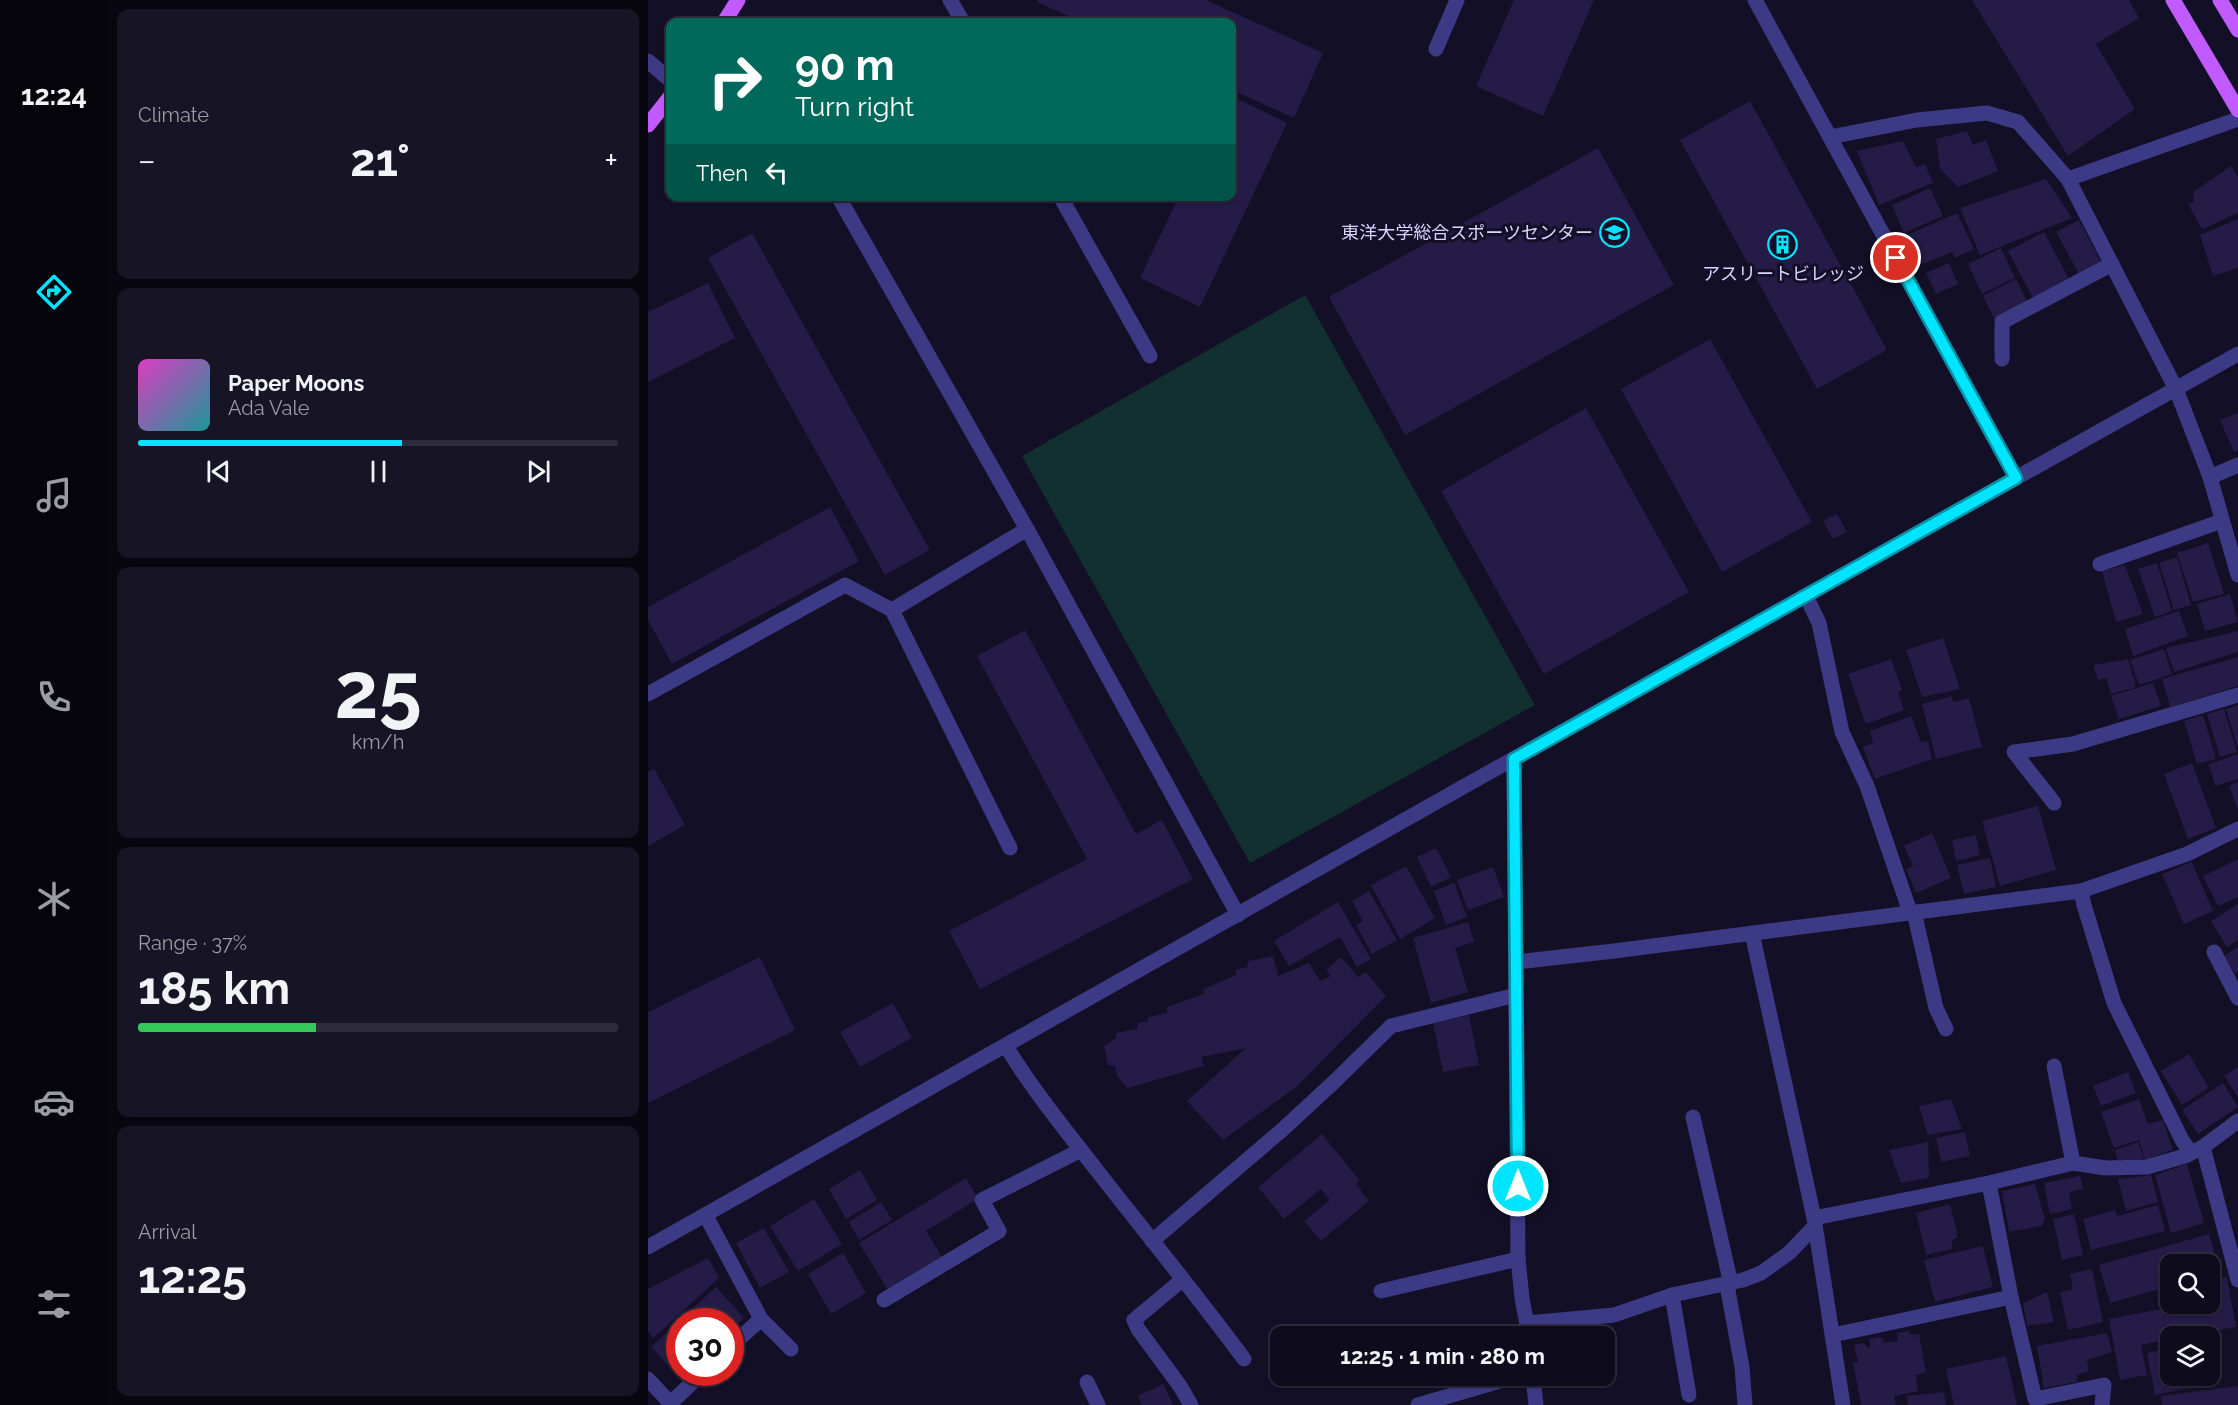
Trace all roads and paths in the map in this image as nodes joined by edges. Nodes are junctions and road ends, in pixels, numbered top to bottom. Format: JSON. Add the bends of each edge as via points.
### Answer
{"nodes":[{"id":1,"x":738,"y":0,"type":"edge"},
{"id":2,"x":950,"y":0,"type":"edge"},
{"id":3,"x":1457,"y":0,"type":"edge"},
{"id":4,"x":1755,"y":0,"type":"edge"},
{"id":5,"x":2173,"y":0,"type":"edge"},
{"id":6,"x":2220,"y":0,"type":"edge"},
{"id":7,"x":728,"y":18,"type":"edge"},
{"id":8,"x":961,"y":18,"type":"edge"},
{"id":9,"x":2238,"y":30,"type":"edge"},
{"id":10,"x":1436,"y":49,"type":"dead end"},
{"id":11,"x":648,"y":60,"type":"edge"},
{"id":12,"x":666,"y":76,"type":"edge"},
{"id":13,"x":666,"y":102,"type":"edge"},
{"id":14,"x":2238,"y":110,"type":"edge"},
{"id":15,"x":2238,"y":119,"type":"edge"},
{"id":16,"x":648,"y":124,"type":"edge"},
{"id":17,"x":1830,"y":137,"type":"junction"},
{"id":18,"x":2068,"y":179,"type":"junction"},
{"id":19,"x":841,"y":201,"type":"edge"},
{"id":20,"x":1063,"y":201,"type":"edge"},
{"id":21,"x":2112,"y":264,"type":"junction"},
{"id":22,"x":2238,"y":354,"type":"edge"},
{"id":23,"x":1150,"y":356,"type":"dead end"},
{"id":24,"x":2002,"y":359,"type":"dead end"},
{"id":25,"x":2176,"y":389,"type":"junction"},
{"id":26,"x":2238,"y":465,"type":"edge"},
{"id":27,"x":2210,"y":477,"type":"junction"},
{"id":28,"x":2016,"y":478,"type":"junction"},
{"id":29,"x":2222,"y":521,"type":"junction"},
{"id":30,"x":1027,"y":529,"type":"junction"},
{"id":31,"x":2100,"y":564,"type":"dead end"},
{"id":32,"x":2238,"y":575,"type":"edge"},
{"id":33,"x":1806,"y":596,"type":"junction"},
{"id":34,"x":892,"y":610,"type":"junction"},
{"id":35,"x":648,"y":694,"type":"edge"},
{"id":36,"x":2238,"y":695,"type":"edge"},
{"id":37,"x":1514,"y":759,"type":"junction"},
{"id":38,"x":2055,"y":803,"type":"dead end"},
{"id":39,"x":2238,"y":829,"type":"edge"},
{"id":40,"x":1010,"y":848,"type":"dead end"},
{"id":41,"x":2081,"y":891,"type":"junction"},
{"id":42,"x":1912,"y":912,"type":"junction"},
{"id":43,"x":1238,"y":915,"type":"junction"},
{"id":44,"x":1752,"y":933,"type":"junction"},
{"id":45,"x":2214,"y":952,"type":"dead end"},
{"id":46,"x":1516,"y":962,"type":"junction"},
{"id":47,"x":1516,"y":995,"type":"junction"},
{"id":48,"x":2238,"y":998,"type":"edge"},
{"id":49,"x":1946,"y":1029,"type":"dead end"},
{"id":50,"x":1006,"y":1046,"type":"junction"},
{"id":51,"x":2055,"y":1066,"type":"dead end"},
{"id":52,"x":1693,"y":1116,"type":"dead end"},
{"id":53,"x":2238,"y":1121,"type":"edge"},
{"id":54,"x":1081,"y":1150,"type":"junction"},
{"id":55,"x":2197,"y":1150,"type":"junction"},
{"id":56,"x":2073,"y":1163,"type":"junction"},
{"id":57,"x":1989,"y":1183,"type":"junction"},
{"id":58,"x":705,"y":1216,"type":"junction"},
{"id":59,"x":1815,"y":1222,"type":"junction"},
{"id":60,"x":1152,"y":1241,"type":"junction"},
{"id":61,"x":648,"y":1247,"type":"edge"},
{"id":62,"x":1518,"y":1259,"type":"junction"},
{"id":63,"x":2237,"y":1275,"type":"edge"},
{"id":64,"x":1182,"y":1280,"type":"junction"},
{"id":65,"x":1729,"y":1284,"type":"junction"},
{"id":66,"x":1381,"y":1290,"type":"dead end"},
{"id":67,"x":1672,"y":1295,"type":"junction"},
{"id":68,"x":2011,"y":1297,"type":"junction"},
{"id":69,"x":884,"y":1300,"type":"dead end"},
{"id":70,"x":761,"y":1319,"type":"junction"},
{"id":71,"x":1528,"y":1326,"type":"edge"},
{"id":72,"x":1552,"y":1326,"type":"edge"},
{"id":73,"x":744,"y":1334,"type":"edge"},
{"id":74,"x":1833,"y":1335,"type":"junction"},
{"id":75,"x":791,"y":1349,"type":"dead end"},
{"id":76,"x":1244,"y":1359,"type":"dead end"},
{"id":77,"x":648,"y":1379,"type":"edge"},
{"id":78,"x":1087,"y":1382,"type":"dead end"},
{"id":79,"x":689,"y":1386,"type":"edge"},
{"id":80,"x":1483,"y":1386,"type":"edge"},
{"id":81,"x":1534,"y":1386,"type":"edge"},
{"id":82,"x":1689,"y":1395,"type":"dead end"},
{"id":83,"x":671,"y":1404,"type":"edge"},
{"id":84,"x":1098,"y":1405,"type":"edge"},
{"id":85,"x":1191,"y":1405,"type":"edge"},
{"id":86,"x":1418,"y":1405,"type":"edge"},
{"id":87,"x":1536,"y":1405,"type":"edge"},
{"id":88,"x":1745,"y":1405,"type":"edge"},
{"id":89,"x":1844,"y":1405,"type":"edge"},
{"id":90,"x":2102,"y":1405,"type":"edge"}],
"edges":[{"from":1,"to":7,"type":"main road"},
{"from":2,"to":8,"type":"street"},
{"from":3,"to":10,"type":"street"},
{"from":4,"to":17,"type":"street"},
{"from":5,"to":14,"type":"main road"},
{"from":6,"to":9,"type":"main road"},
{"from":11,"to":12,"type":"street"},
{"from":13,"to":16,"type":"main road"},
{"from":15,"to":18,"type":"street"},
{"from":17,"to":18,"type":"street","via":[[1917,120],[1987,113],[2018,122]]},
{"from":17,"to":28,"type":"street"},
{"from":18,"to":21,"type":"street"},
{"from":19,"to":30,"type":"street"},
{"from":20,"to":23,"type":"street"},
{"from":21,"to":24,"type":"street","via":[[2002,322]]},
{"from":21,"to":25,"type":"street"},
{"from":22,"to":25,"type":"street"},
{"from":25,"to":27,"type":"street"},
{"from":25,"to":28,"type":"street"},
{"from":26,"to":27,"type":"street"},
{"from":27,"to":29,"type":"street"},
{"from":28,"to":33,"type":"street"},
{"from":29,"to":31,"type":"street"},
{"from":29,"to":32,"type":"street"},
{"from":30,"to":34,"type":"street"},
{"from":30,"to":43,"type":"street"},
{"from":33,"to":37,"type":"street"},
{"from":33,"to":42,"type":"street","via":[[1819,624],[1842,732],[1867,786]]},
{"from":34,"to":35,"type":"street","via":[[845,585]]},
{"from":34,"to":40,"type":"street"},
{"from":36,"to":38,"type":"street","via":[[2073,744],[2014,752]]},
{"from":37,"to":43,"type":"street"},
{"from":37,"to":46,"type":"street"},
{"from":39,"to":41,"type":"street","via":[[2187,854]]},
{"from":41,"to":42,"type":"street"},
{"from":41,"to":55,"type":"street","via":[[2114,1003],[2182,1140]]},
{"from":42,"to":44,"type":"street"},
{"from":42,"to":49,"type":"street","via":[[1936,1008]]},
{"from":43,"to":50,"type":"street"},
{"from":44,"to":46,"type":"street"},
{"from":44,"to":59,"type":"street"},
{"from":45,"to":48,"type":"street"},
{"from":46,"to":47,"type":"street"},
{"from":47,"to":60,"type":"street","via":[[1391,1026],[1290,1122]]},
{"from":47,"to":62,"type":"street"},
{"from":50,"to":54,"type":"street"},
{"from":50,"to":58,"type":"street"},
{"from":51,"to":56,"type":"street"},
{"from":52,"to":65,"type":"street"},
{"from":53,"to":55,"type":"street"},
{"from":54,"to":60,"type":"street"},
{"from":54,"to":69,"type":"street","via":[[982,1200],[999,1231]]},
{"from":55,"to":56,"type":"street","via":[[2147,1167],[2106,1168]]},
{"from":55,"to":63,"type":"street"},
{"from":56,"to":57,"type":"street"},
{"from":57,"to":59,"type":"street"},
{"from":57,"to":68,"type":"street"},
{"from":58,"to":61,"type":"street"},
{"from":58,"to":70,"type":"street"},
{"from":59,"to":65,"type":"street","via":[[1789,1253],[1761,1273]]},
{"from":59,"to":74,"type":"street"},
{"from":60,"to":64,"type":"street"},
{"from":62,"to":66,"type":"street"},
{"from":62,"to":71,"type":"street"},
{"from":64,"to":76,"type":"street"},
{"from":64,"to":85,"type":"street","via":[[1134,1320]]},
{"from":65,"to":67,"type":"street"},
{"from":65,"to":88,"type":"street"},
{"from":67,"to":72,"type":"street","via":[[1614,1315]]},
{"from":67,"to":82,"type":"street"},
{"from":68,"to":74,"type":"street"},
{"from":68,"to":90,"type":"street","via":[[2035,1399],[2104,1385]]},
{"from":70,"to":73,"type":"street"},
{"from":70,"to":75,"type":"street"},
{"from":74,"to":89,"type":"street"},
{"from":77,"to":83,"type":"street"},
{"from":78,"to":84,"type":"street"},
{"from":79,"to":83,"type":"street"},
{"from":80,"to":86,"type":"street"},
{"from":81,"to":87,"type":"street"}]}
